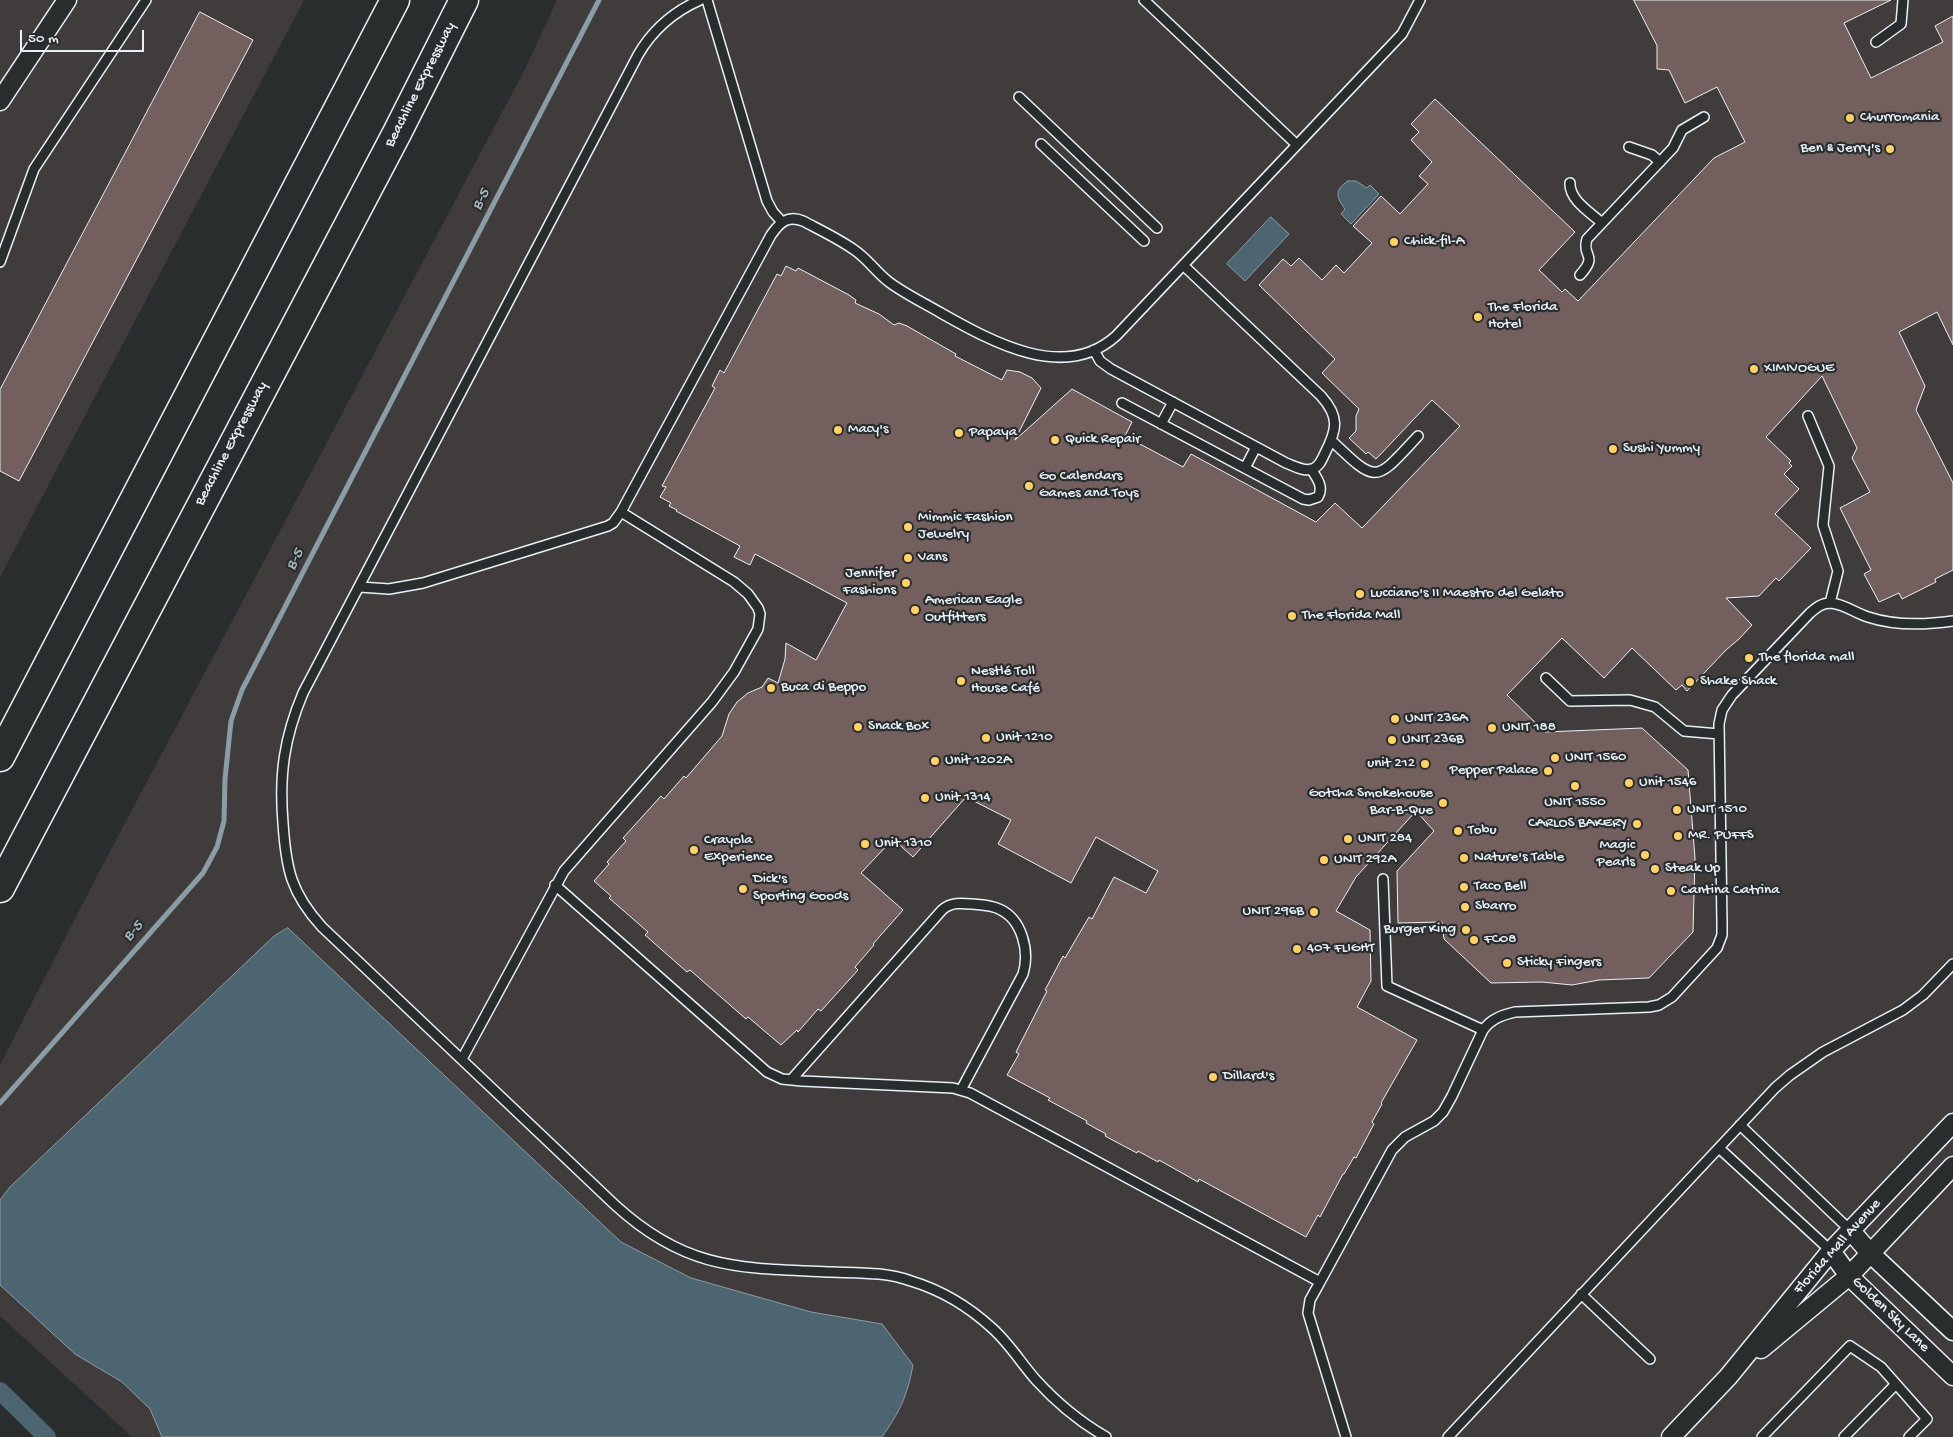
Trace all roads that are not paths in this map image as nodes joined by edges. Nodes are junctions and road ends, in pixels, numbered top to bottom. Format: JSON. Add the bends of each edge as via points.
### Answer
{"nodes":[{"id":1,"x":67,"y":0,"type":"edge"},
{"id":2,"x":146,"y":0,"type":"edge"},
{"id":3,"x":395,"y":0,"type":"edge"},
{"id":4,"x":464,"y":0,"type":"edge"},
{"id":5,"x":700,"y":0,"type":"edge"},
{"id":6,"x":707,"y":0,"type":"edge"},
{"id":7,"x":1144,"y":0,"type":"edge"},
{"id":8,"x":1420,"y":0,"type":"edge"},
{"id":9,"x":1903,"y":0,"type":"edge"},
{"id":10,"x":1876,"y":42,"type":"dead end"},
{"id":11,"x":1019,"y":97,"type":"dead end"},
{"id":12,"x":0,"y":101,"type":"edge"},
{"id":13,"x":1704,"y":118,"type":"dead end"},
{"id":14,"x":1041,"y":144,"type":"dead end"},
{"id":15,"x":1297,"y":145,"type":"junction"},
{"id":16,"x":1629,"y":147,"type":"dead end"},
{"id":17,"x":1660,"y":162,"type":"junction"},
{"id":18,"x":1570,"y":183,"type":"dead end"},
{"id":19,"x":782,"y":222,"type":"junction"},
{"id":20,"x":1602,"y":223,"type":"junction"},
{"id":21,"x":1157,"y":228,"type":"dead end"},
{"id":22,"x":1144,"y":241,"type":"dead end"},
{"id":23,"x":0,"y":262,"type":"edge"},
{"id":24,"x":1183,"y":265,"type":"junction"},
{"id":25,"x":1580,"y":275,"type":"dead end"},
{"id":26,"x":1094,"y":350,"type":"junction"},
{"id":27,"x":1172,"y":402,"type":"junction"},
{"id":28,"x":1122,"y":403,"type":"dead end"},
{"id":29,"x":1808,"y":416,"type":"dead end"},
{"id":30,"x":1161,"y":424,"type":"junction"},
{"id":31,"x":1418,"y":436,"type":"dead end"},
{"id":32,"x":1332,"y":440,"type":"junction"},
{"id":33,"x":1256,"y":447,"type":"junction"},
{"id":34,"x":1245,"y":468,"type":"junction"},
{"id":35,"x":1311,"y":469,"type":"junction"},
{"id":36,"x":621,"y":512,"type":"junction"},
{"id":37,"x":360,"y":587,"type":"junction"},
{"id":38,"x":1830,"y":603,"type":"junction"},
{"id":39,"x":1953,"y":621,"type":"edge"},
{"id":40,"x":1546,"y":678,"type":"dead end"},
{"id":41,"x":1719,"y":734,"type":"junction"},
{"id":42,"x":0,"y":756,"type":"edge"},
{"id":43,"x":1383,"y":878,"type":"dead end"},
{"id":44,"x":555,"y":885,"type":"junction"},
{"id":45,"x":0,"y":888,"type":"edge"},
{"id":46,"x":1953,"y":964,"type":"edge"},
{"id":47,"x":1483,"y":1030,"type":"junction"},
{"id":48,"x":462,"y":1059,"type":"junction"},
{"id":49,"x":791,"y":1080,"type":"junction"},
{"id":50,"x":961,"y":1090,"type":"junction"},
{"id":51,"x":1953,"y":1123,"type":"edge"},
{"id":52,"x":1740,"y":1125,"type":"junction"},
{"id":53,"x":1719,"y":1148,"type":"junction"},
{"id":54,"x":1953,"y":1166,"type":"edge"},
{"id":55,"x":1851,"y":1231,"type":"junction"},
{"id":56,"x":1831,"y":1251,"type":"junction"},
{"id":57,"x":1870,"y":1253,"type":"junction"},
{"id":58,"x":1849,"y":1276,"type":"junction"},
{"id":59,"x":1320,"y":1282,"type":"junction"},
{"id":60,"x":1581,"y":1294,"type":"junction"},
{"id":61,"x":1953,"y":1331,"type":"edge"},
{"id":62,"x":1650,"y":1359,"type":"dead end"},
{"id":63,"x":1953,"y":1376,"type":"edge"},
{"id":64,"x":1728,"y":1377,"type":"junction"},
{"id":65,"x":1896,"y":1384,"type":"junction"},
{"id":66,"x":1106,"y":1437,"type":"edge"},
{"id":67,"x":1346,"y":1437,"type":"edge"},
{"id":68,"x":1448,"y":1437,"type":"edge"},
{"id":69,"x":1671,"y":1437,"type":"edge"},
{"id":70,"x":1762,"y":1437,"type":"edge"},
{"id":71,"x":1844,"y":1437,"type":"edge"},
{"id":72,"x":1909,"y":1437,"type":"edge"}],
"edges":[{"from":1,"to":12,"type":"street"},
{"from":2,"to":23,"type":"lane","via":[[34,169]]},
{"from":3,"to":42,"type":"highway"},
{"from":4,"to":45,"type":"highway","name":"Beachline Expressway"},
{"from":5,"to":37,"type":"lane","via":[[659,26],[638,54]]},
{"from":6,"to":19,"type":"lane","via":[[767,201]]},
{"from":7,"to":15,"type":"lane"},
{"from":8,"to":15,"type":"lane","via":[[1402,34]]},
{"from":9,"to":10,"type":"lane","via":[[1901,24]]},
{"from":11,"to":21,"type":"lane"},
{"from":13,"to":17,"type":"lane","via":[[1682,130],[1676,144]]},
{"from":14,"to":22,"type":"lane"},
{"from":15,"to":24,"type":"lane"},
{"from":16,"to":17,"type":"lane","via":[[1652,155]]},
{"from":17,"to":20,"type":"lane"},
{"from":18,"to":20,"type":"lane","via":[[1575,198]]},
{"from":19,"to":26,"type":"lane","via":[[797,219],[841,242],[861,254],[896,287],[1001,345],[1047,356]]},
{"from":19,"to":36,"type":"lane","via":[[771,235]]},
{"from":20,"to":25,"type":"lane","via":[[1587,239],[1589,260]]},
{"from":24,"to":26,"type":"lane","via":[[1116,336]]},
{"from":24,"to":32,"type":"lane","via":[[1326,401],[1335,419]]},
{"from":26,"to":27,"type":"lane","via":[[1100,360],[1112,369]]},
{"from":27,"to":30,"type":"lane"},
{"from":27,"to":33,"type":"lane"},
{"from":28,"to":30,"type":"lane"},
{"from":29,"to":38,"type":"lane","via":[[1829,466],[1823,525],[1838,571]]},
{"from":30,"to":34,"type":"lane"},
{"from":31,"to":32,"type":"lane","via":[[1389,467],[1378,472],[1360,467]]},
{"from":32,"to":35,"type":"lane","via":[[1319,464]]},
{"from":33,"to":34,"type":"lane"},
{"from":33,"to":35,"type":"lane","via":[[1294,466]]},
{"from":34,"to":35,"type":"lane","via":[[1303,499],[1314,500],[1321,492],[1319,481]]},
{"from":36,"to":37,"type":"lane","via":[[608,526],[423,582],[389,588]]},
{"from":36,"to":44,"type":"lane","via":[[742,588],[758,608],[760,621],[747,651],[720,693]]},
{"from":37,"to":48,"type":"lane","via":[[303,693],[287,740],[281,789],[287,865],[301,900],[322,928]]},
{"from":38,"to":39,"type":"lane","via":[[1869,618],[1896,623]]},
{"from":38,"to":41,"type":"lane","via":[[1810,613],[1727,700],[1720,716]]},
{"from":40,"to":41,"type":"lane","via":[[1570,701],[1630,700],[1655,707],[1684,731]]},
{"from":41,"to":47,"type":"lane","via":[[1722,935],[1717,948],[1672,997],[1659,1005],[1515,1012],[1494,1019]]},
{"from":43,"to":47,"type":"lane","via":[[1387,986]]},
{"from":44,"to":48,"type":"lane"},
{"from":44,"to":49,"type":"lane","via":[[766,1072]]},
{"from":46,"to":52,"type":"lane","via":[[1923,995],[1902,1010],[1823,1052],[1790,1075]]},
{"from":47,"to":59,"type":"lane","via":[[1439,1117],[1405,1137],[1392,1150]]},
{"from":48,"to":66,"type":"lane","via":[[625,1213],[664,1242],[699,1258],[732,1266],[880,1274],[934,1289],[992,1328],[1054,1398]]},
{"from":49,"to":50,"type":"lane"},
{"from":49,"to":50,"type":"lane","via":[[942,910],[957,903],[994,906],[1008,914],[1018,926],[1026,965]]},
{"from":50,"to":59,"type":"lane"},
{"from":51,"to":55,"type":"street","name":"Florida Mall Avenue"},
{"from":52,"to":53,"type":"lane"},
{"from":52,"to":55,"type":"lane"},
{"from":53,"to":56,"type":"lane"},
{"from":53,"to":60,"type":"lane"},
{"from":54,"to":57,"type":"street","name":"Florida Mall Avenue"},
{"from":55,"to":56,"type":"street","name":"Florida Mall Avenue"},
{"from":55,"to":57,"type":"street","name":"Golden Sky Lane"},
{"from":56,"to":58,"type":"street","name":"Golden Sky Lane"},
{"from":56,"to":64,"type":"street","name":"Florida Mall Avenue"},
{"from":57,"to":58,"type":"street","name":"Florida Mall Avenue"},
{"from":57,"to":61,"type":"street","name":"Golden Sky Lane"},
{"from":58,"to":63,"type":"street","name":"Golden Sky Lane"},
{"from":58,"to":64,"type":"street","name":"Florida Mall Avenue"},
{"from":59,"to":67,"type":"lane","via":[[1310,1300],[1308,1313]]},
{"from":60,"to":62,"type":"lane"},
{"from":60,"to":68,"type":"lane"},
{"from":64,"to":69,"type":"street","name":"Florida Mall Avenue"},
{"from":65,"to":70,"type":"lane","via":[[1881,1367],[1850,1346]]},
{"from":65,"to":71,"type":"lane"},
{"from":65,"to":72,"type":"lane","via":[[1927,1419]]}]}
